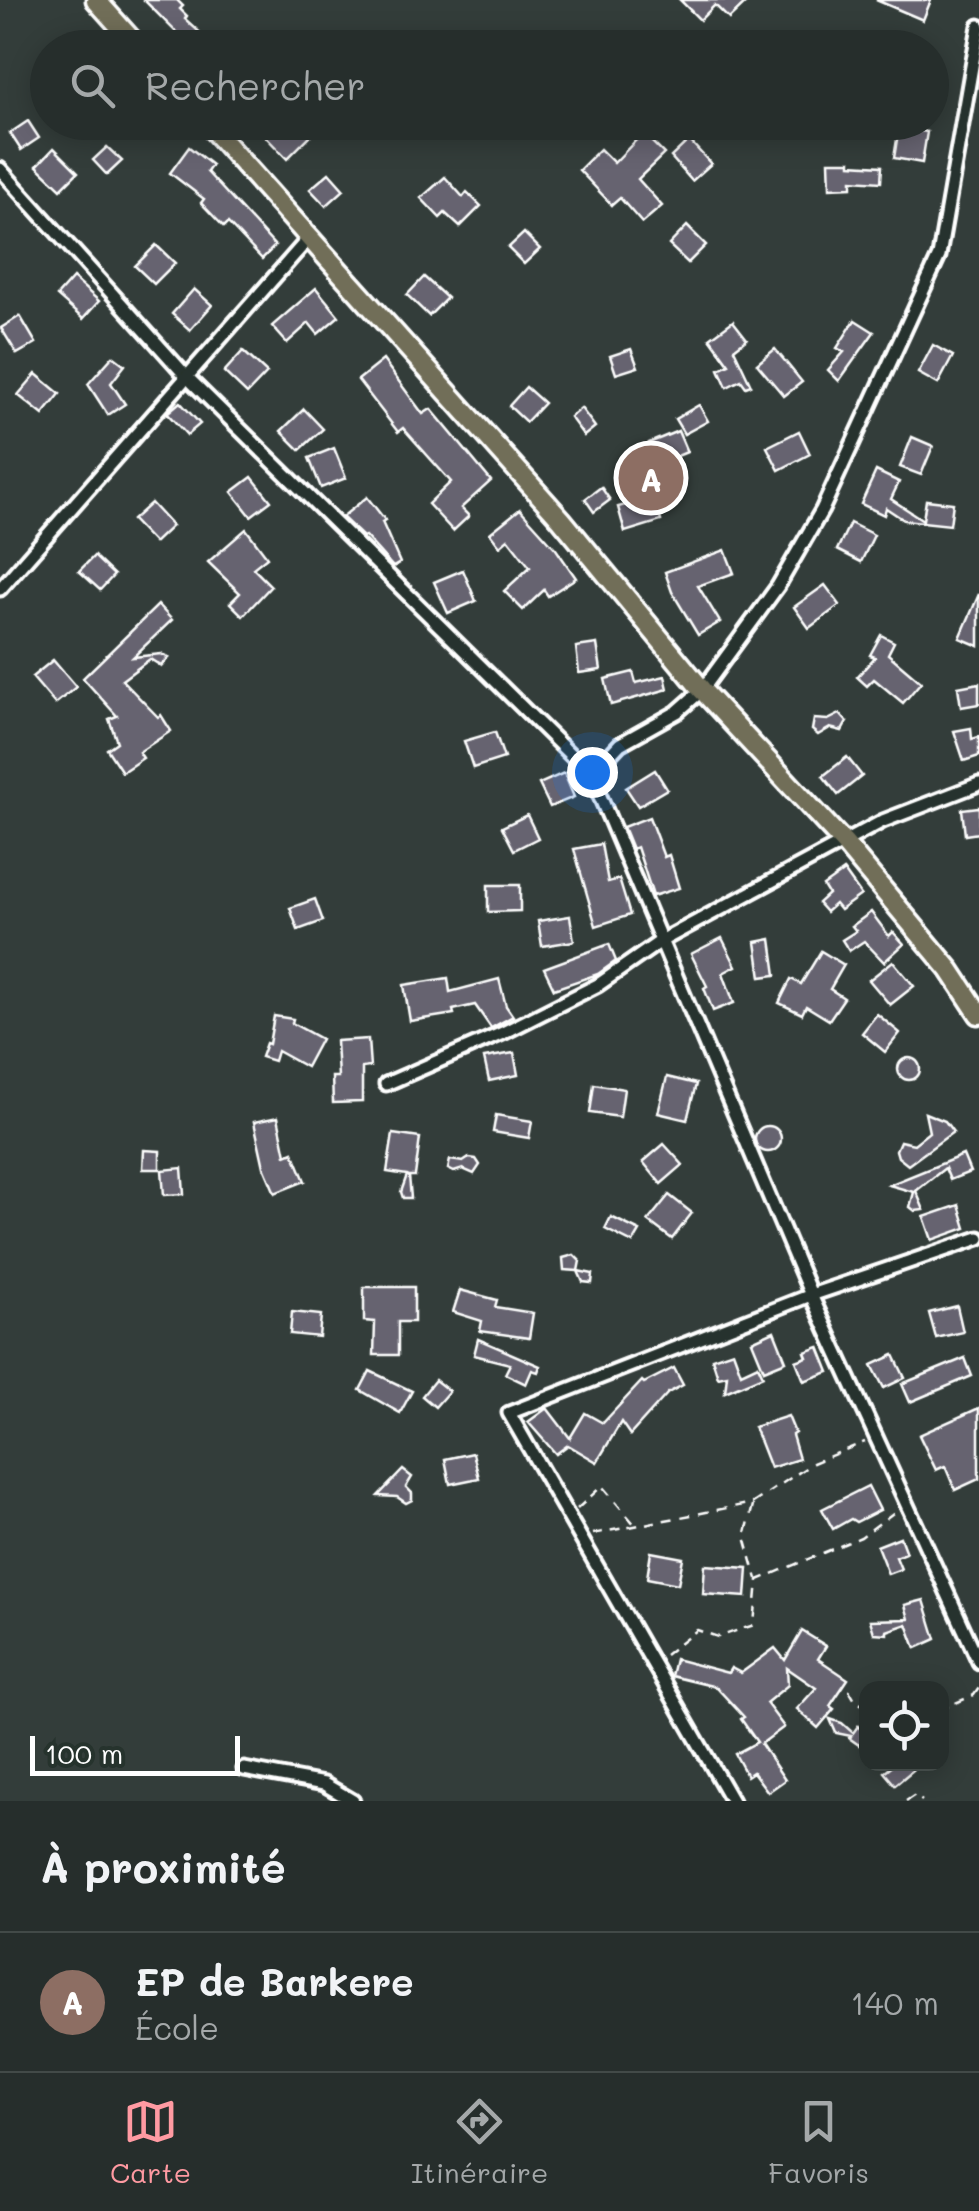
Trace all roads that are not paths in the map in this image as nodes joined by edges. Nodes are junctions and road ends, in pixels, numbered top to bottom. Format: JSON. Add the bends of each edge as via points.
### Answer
{"nodes":[{"id":1,"x":96,"y":0,"type":"edge"},
{"id":2,"x":979,"y":26,"type":"edge"},
{"id":3,"x":122,"y":30,"type":"edge"},
{"id":4,"x":222,"y":140,"type":"edge"},
{"id":5,"x":0,"y":170,"type":"edge"},
{"id":6,"x":309,"y":238,"type":"junction"},
{"id":7,"x":187,"y":377,"type":"junction"},
{"id":8,"x":0,"y":590,"type":"edge"},
{"id":9,"x":702,"y":690,"type":"junction"},
{"id":10,"x":591,"y":775,"type":"junction"},
{"id":11,"x":979,"y":784,"type":"edge"},
{"id":12,"x":844,"y":843,"type":"junction"},
{"id":13,"x":661,"y":941,"type":"junction"},
{"id":14,"x":979,"y":1014,"type":"edge"},
{"id":15,"x":386,"y":1084,"type":"dead end"},
{"id":16,"x":979,"y":1238,"type":"edge"},
{"id":17,"x":810,"y":1295,"type":"junction"},
{"id":18,"x":979,"y":1662,"type":"edge"},
{"id":19,"x":244,"y":1770,"type":"dead end"},
{"id":20,"x":353,"y":1801,"type":"edge"},
{"id":21,"x":732,"y":1801,"type":"edge"}],
"edges":[{"from":1,"to":3,"type":"main road"},
{"from":2,"to":9,"type":"street","via":[[939,256],[822,510],[778,586]]},
{"from":4,"to":6,"type":"main road"},
{"from":5,"to":7,"type":"street"},
{"from":6,"to":7,"type":"street"},
{"from":6,"to":9,"type":"main road","via":[[561,520]]},
{"from":7,"to":8,"type":"street"},
{"from":7,"to":10,"type":"street"},
{"from":9,"to":10,"type":"street","via":[[620,744]]},
{"from":9,"to":12,"type":"main road"},
{"from":10,"to":13,"type":"street"},
{"from":11,"to":12,"type":"street"},
{"from":12,"to":13,"type":"street"},
{"from":12,"to":14,"type":"main road"},
{"from":13,"to":15,"type":"street","via":[[598,985]]},
{"from":13,"to":17,"type":"street"},
{"from":16,"to":17,"type":"street"},
{"from":17,"to":18,"type":"street"},
{"from":17,"to":21,"type":"street","via":[[509,1413]]},
{"from":19,"to":20,"type":"street","via":[[324,1784]]}]}
